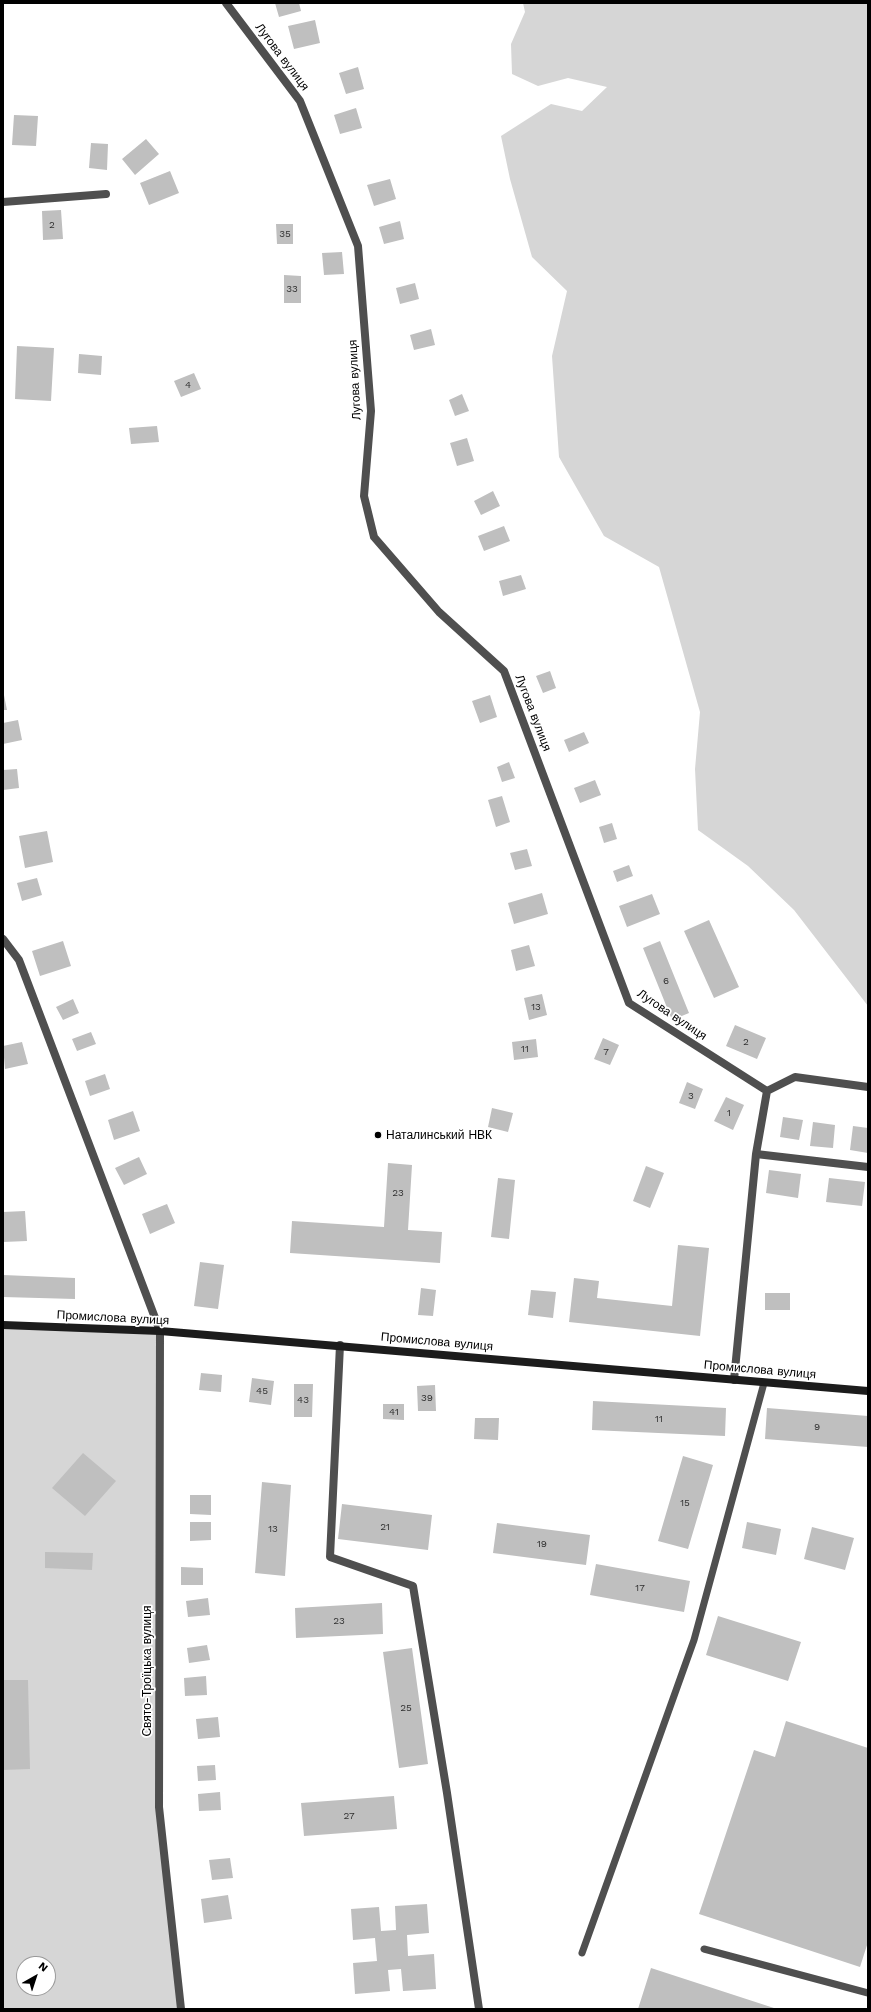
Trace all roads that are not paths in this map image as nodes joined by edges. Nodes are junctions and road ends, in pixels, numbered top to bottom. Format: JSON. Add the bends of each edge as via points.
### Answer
{"nodes":[{"id":1,"x":226,"y":3,"type":"edge"},
{"id":2,"x":106,"y":194,"type":"dead end"},
{"id":3,"x":3,"y":202,"type":"edge"},
{"id":4,"x":3,"y":939,"type":"edge"},
{"id":5,"x":868,"y":1087,"type":"edge"},
{"id":6,"x":767,"y":1090,"type":"junction"},
{"id":7,"x":756,"y":1154,"type":"junction"},
{"id":8,"x":868,"y":1167,"type":"edge"},
{"id":9,"x":3,"y":1325,"type":"edge"},
{"id":10,"x":160,"y":1331,"type":"junction"},
{"id":11,"x":340,"y":1346,"type":"junction"},
{"id":12,"x":734,"y":1380,"type":"junction"},
{"id":13,"x":764,"y":1383,"type":"junction"},
{"id":14,"x":868,"y":1391,"type":"edge"},
{"id":15,"x":704,"y":1949,"type":"dead end"},
{"id":16,"x":582,"y":1953,"type":"dead end"},
{"id":17,"x":868,"y":1994,"type":"edge"},
{"id":18,"x":181,"y":2009,"type":"edge"},
{"id":19,"x":479,"y":2009,"type":"edge"}],
"edges":[{"from":1,"to":6,"type":"street","name":"Лугова вулиця","via":[[300,100],[358,246],[371,411],[364,496],[374,537],[439,612],[504,671],[629,1003]]},
{"from":2,"to":3,"type":"street"},
{"from":4,"to":10,"type":"street","via":[[19,960]]},
{"from":5,"to":6,"type":"street","via":[[796,1077]]},
{"from":6,"to":7,"type":"street"},
{"from":7,"to":8,"type":"street"},
{"from":7,"to":12,"type":"street"},
{"from":9,"to":10,"type":"street","name":"Промислова вулиця"},
{"from":10,"to":11,"type":"street","name":"Промислова вулиця"},
{"from":10,"to":18,"type":"street","name":"Свято-Троїцька вулиця","via":[[159,1807]]},
{"from":11,"to":12,"type":"street","name":"Промислова вулиця"},
{"from":11,"to":19,"type":"street","via":[[330,1557],[413,1586]]},
{"from":12,"to":13,"type":"street","name":"Промислова вулиця"},
{"from":13,"to":14,"type":"street","name":"Промислова вулиця"},
{"from":13,"to":16,"type":"lane","via":[[694,1640]]},
{"from":15,"to":17,"type":"lane"}]}
